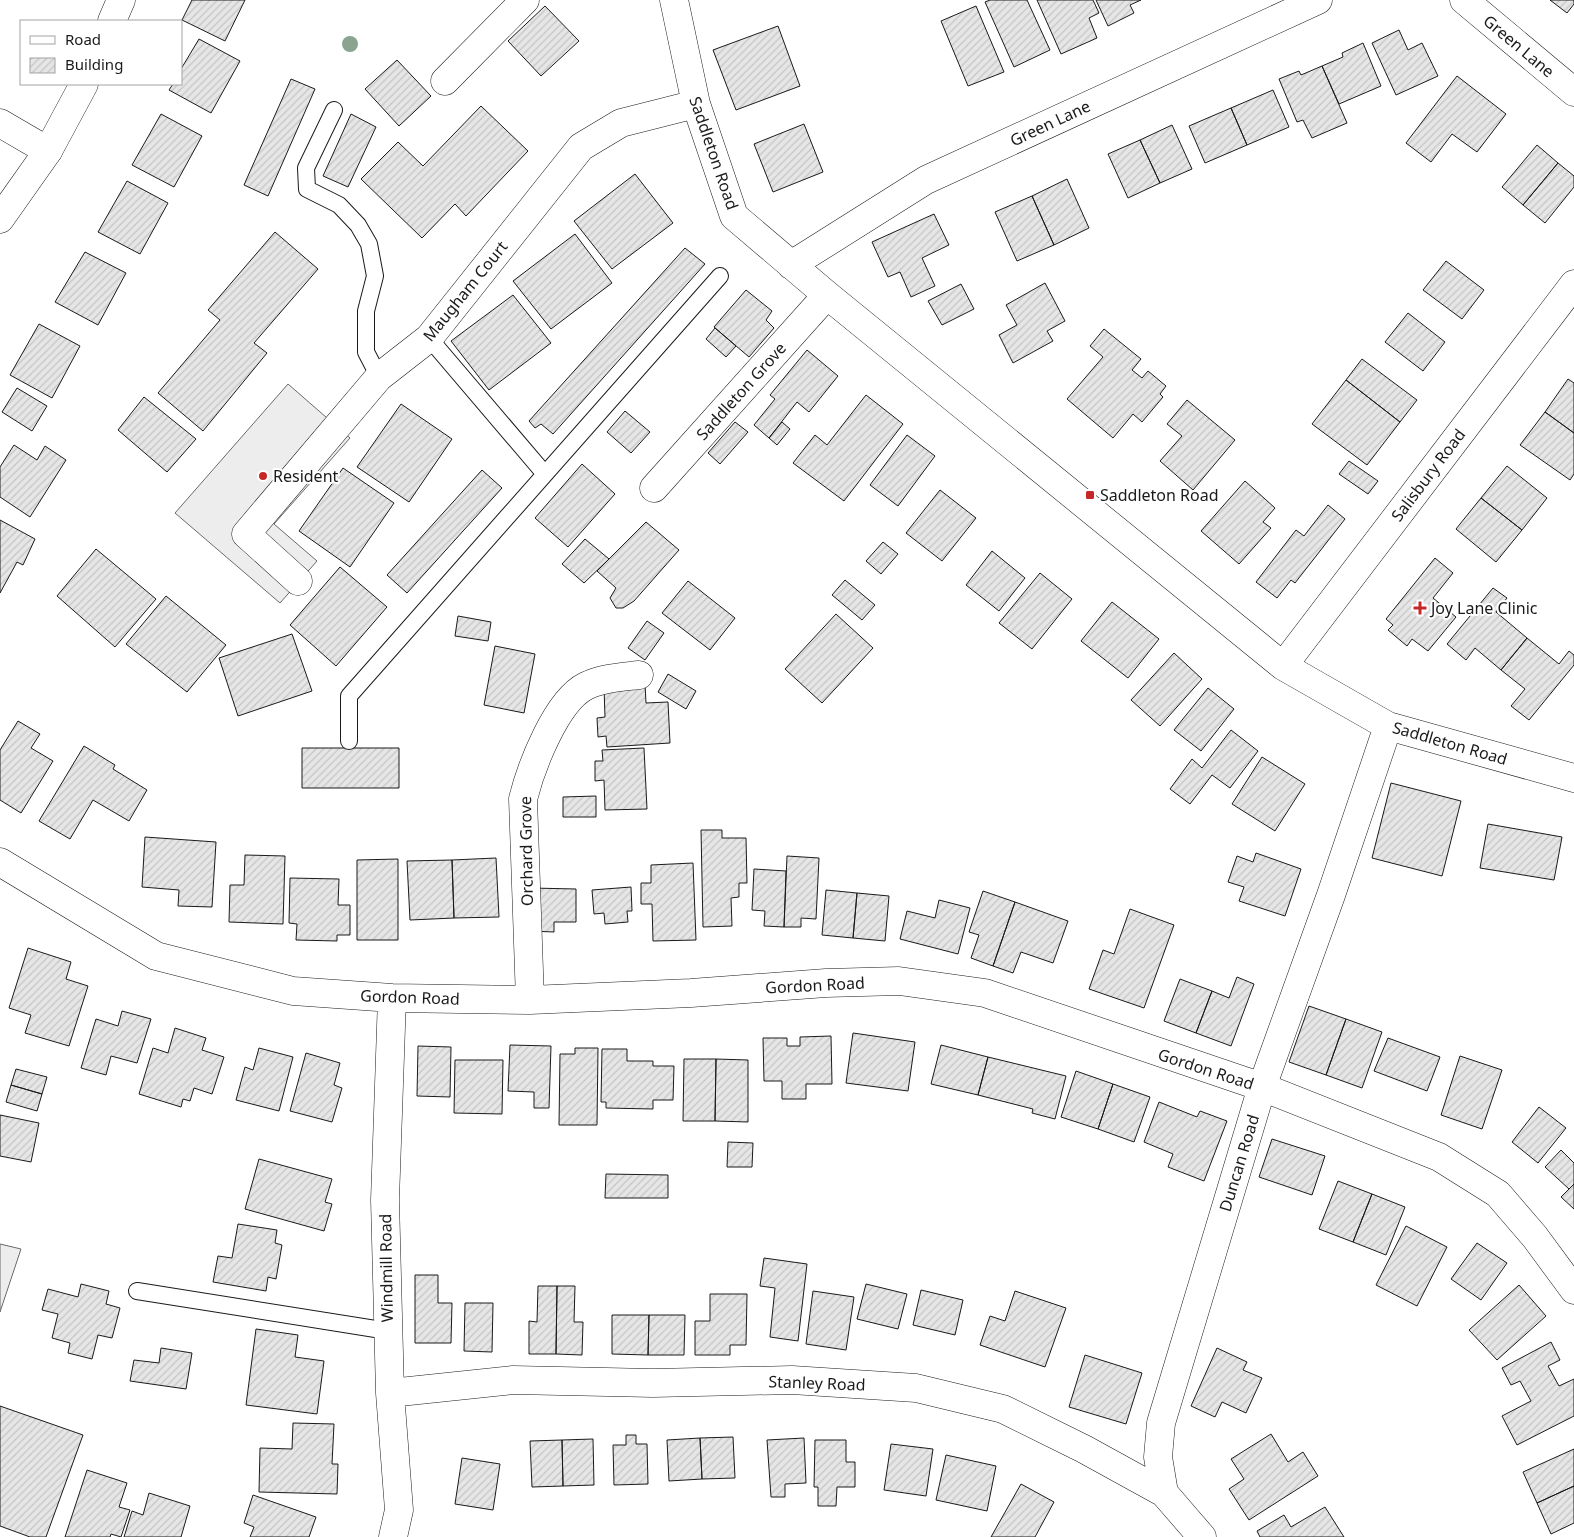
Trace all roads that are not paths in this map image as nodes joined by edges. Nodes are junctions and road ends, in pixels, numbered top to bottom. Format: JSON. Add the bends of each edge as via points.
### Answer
{"nodes":[{"id":1,"x":121,"y":0,"type":"edge"},
{"id":2,"x":525,"y":0,"type":"edge"},
{"id":3,"x":674,"y":0,"type":"edge"},
{"id":4,"x":1318,"y":0,"type":"edge"},
{"id":5,"x":1464,"y":0,"type":"edge"},
{"id":6,"x":112,"y":20,"type":"edge"},
{"id":7,"x":445,"y":80,"type":"dead end"},
{"id":8,"x":83,"y":85,"type":"edge"},
{"id":9,"x":1574,"y":92,"type":"edge"},
{"id":10,"x":696,"y":104,"type":"junction"},
{"id":11,"x":334,"y":110,"type":"dead end"},
{"id":12,"x":0,"y":123,"type":"edge"},
{"id":13,"x":48,"y":151,"type":"junction"},
{"id":14,"x":0,"y":219,"type":"edge"},
{"id":15,"x":791,"y":265,"type":"junction"},
{"id":16,"x":720,"y":276,"type":"dead end"},
{"id":17,"x":1574,"y":284,"type":"edge"},
{"id":18,"x":828,"y":295,"type":"junction"},
{"id":19,"x":429,"y":338,"type":"junction"},
{"id":20,"x":379,"y":377,"type":"junction"},
{"id":21,"x":544,"y":473,"type":"junction"},
{"id":22,"x":654,"y":488,"type":"dead end"},
{"id":23,"x":298,"y":581,"type":"dead end"},
{"id":24,"x":1283,"y":666,"type":"junction"},
{"id":25,"x":639,"y":675,"type":"dead end"},
{"id":26,"x":1388,"y":726,"type":"junction"},
{"id":27,"x":348,"y":741,"type":"dead end"},
{"id":28,"x":1574,"y":778,"type":"edge"},
{"id":29,"x":0,"y":862,"type":"edge"},
{"id":30,"x":392,"y":998,"type":"junction"},
{"id":31,"x":530,"y":1000,"type":"junction"},
{"id":32,"x":1262,"y":1087,"type":"junction"},
{"id":33,"x":1574,"y":1290,"type":"edge"},
{"id":34,"x":137,"y":1291,"type":"dead end"},
{"id":35,"x":388,"y":1332,"type":"junction"},
{"id":36,"x":390,"y":1393,"type":"junction"},
{"id":37,"x":1164,"y":1493,"type":"junction"},
{"id":38,"x":393,"y":1537,"type":"edge"},
{"id":39,"x":1202,"y":1537,"type":"edge"}],
"edges":[{"from":1,"to":6,"type":"street"},
{"from":2,"to":7,"type":"street"},
{"from":3,"to":10,"type":"street","name":"Saddleton Road"},
{"from":4,"to":15,"type":"street","name":"Green Lane","via":[[926,180]]},
{"from":5,"to":9,"type":"street","name":"Green Lane"},
{"from":8,"to":13,"type":"street"},
{"from":10,"to":15,"type":"street","name":"Saddleton Road","via":[[734,216]]},
{"from":10,"to":19,"type":"street","name":"Maugham Court","via":[[621,123],[581,147]]},
{"from":11,"to":20,"type":"lane","via":[[306,168],[307,189],[339,205],[358,225],[369,244],[374,276],[366,311],[366,352]]},
{"from":12,"to":13,"type":"street"},
{"from":13,"to":14,"type":"street"},
{"from":15,"to":18,"type":"street","name":"Saddleton Road"},
{"from":16,"to":21,"type":"lane"},
{"from":17,"to":24,"type":"street","name":"Salisbury Road"},
{"from":18,"to":22,"type":"street","name":"Saddleton Grove"},
{"from":18,"to":24,"type":"street","name":"Saddleton Road"},
{"from":19,"to":20,"type":"street","name":"Maugham Court"},
{"from":19,"to":21,"type":"lane"},
{"from":20,"to":23,"type":"street","name":"Maugham Court","via":[[246,534]]},
{"from":21,"to":27,"type":"lane","via":[[349,696]]},
{"from":24,"to":26,"type":"street","name":"Saddleton Road"},
{"from":25,"to":31,"type":"street","name":"Orchard Grove","via":[[604,679],[585,686],[572,696],[559,713],[529,776],[523,799]]},
{"from":26,"to":28,"type":"street","name":"Saddleton Road"},
{"from":26,"to":32,"type":"street","name":"Duncan Road"},
{"from":29,"to":30,"type":"street","name":"Gordon Road","via":[[156,956],[293,991]]},
{"from":30,"to":31,"type":"street","name":"Gordon Road"},
{"from":30,"to":35,"type":"street","name":"Windmill Road","via":[[385,1200]]},
{"from":31,"to":32,"type":"street","name":"Gordon Road","via":[[899,981],[985,993]]},
{"from":32,"to":33,"type":"street","name":"Gordon Road","via":[[1439,1157],[1498,1194]]},
{"from":32,"to":37,"type":"street","name":"Duncan Road","via":[[1161,1423],[1158,1457]]},
{"from":34,"to":35,"type":"lane"},
{"from":35,"to":36,"type":"street","name":"Windmill Road"},
{"from":36,"to":37,"type":"street","name":"Stanley Road","via":[[513,1380],[653,1383],[792,1380],[916,1388],[1003,1409]]},
{"from":36,"to":38,"type":"street","name":"Windmill Road","via":[[399,1510]]},
{"from":37,"to":39,"type":"street","name":"Stanley Road"}]}
